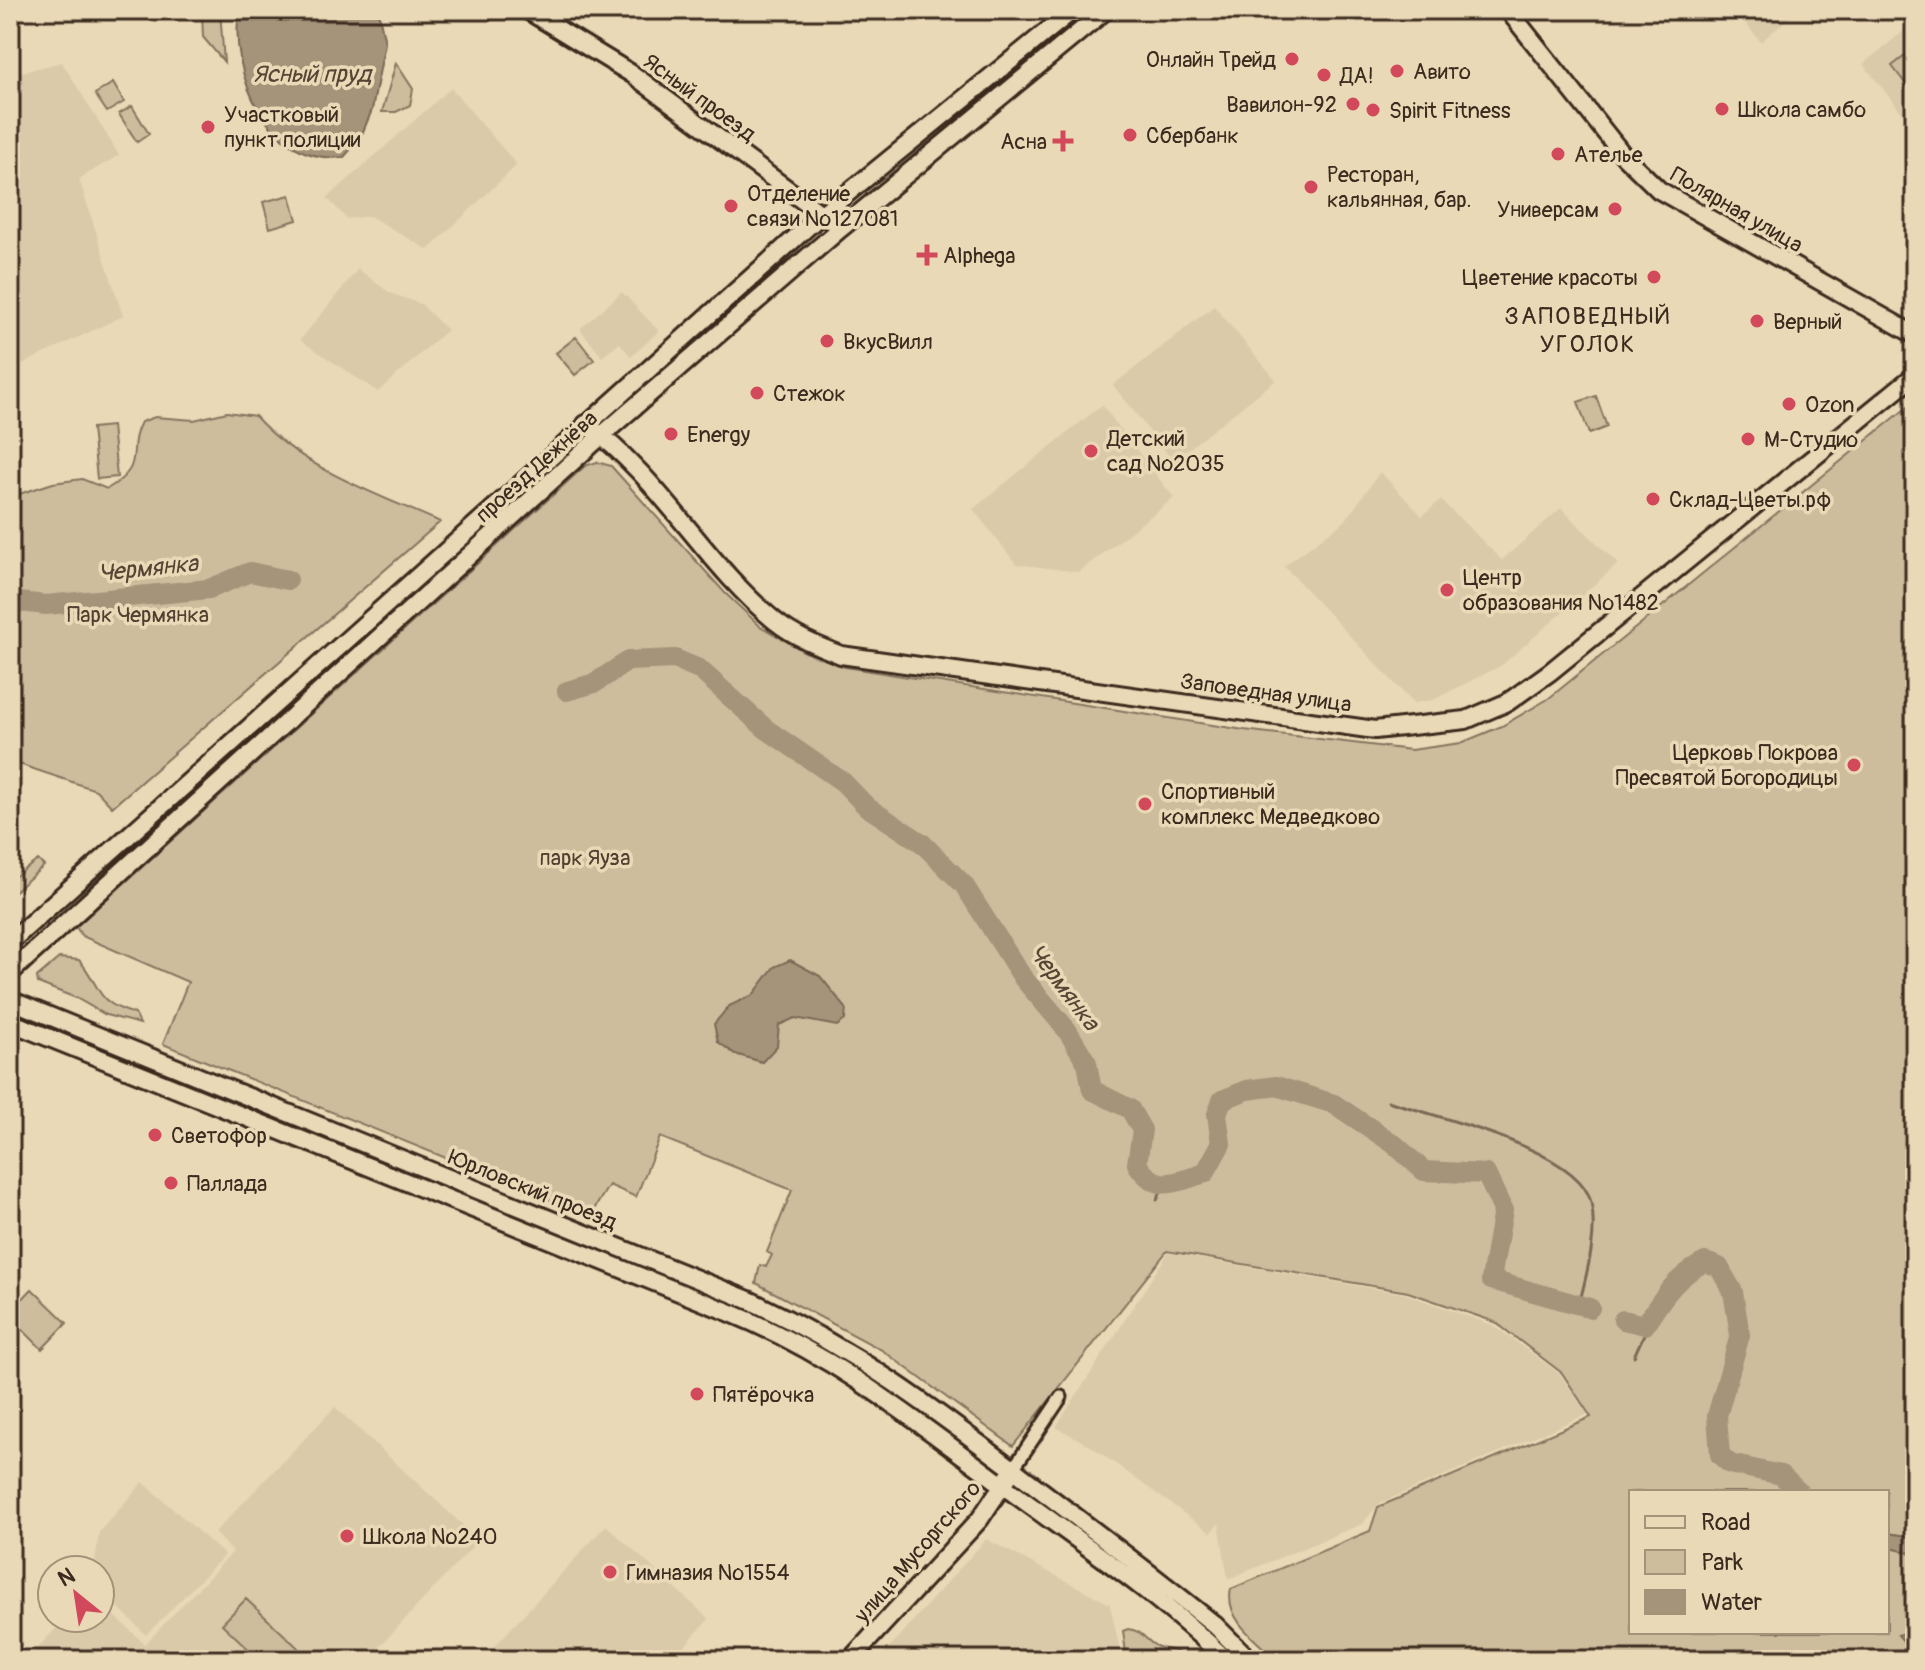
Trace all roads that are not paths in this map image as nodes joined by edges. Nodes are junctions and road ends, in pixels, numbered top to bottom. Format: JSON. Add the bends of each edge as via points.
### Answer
{"nodes":[{"id":1,"x":527,"y":10,"type":"edge"},
{"id":2,"x":1073,"y":10,"type":"edge"},
{"id":3,"x":1106,"y":10,"type":"edge"},
{"id":4,"x":1508,"y":10,"type":"edge"},
{"id":5,"x":822,"y":214,"type":"junction"},
{"id":6,"x":840,"y":229,"type":"junction"},
{"id":7,"x":1915,"y":335,"type":"edge"},
{"id":8,"x":1915,"y":375,"type":"edge"},
{"id":9,"x":586,"y":424,"type":"junction"},
{"id":10,"x":602,"y":435,"type":"junction"},
{"id":11,"x":10,"y":942,"type":"edge"},
{"id":12,"x":10,"y":973,"type":"edge"},
{"id":13,"x":10,"y":1000,"type":"edge"},
{"id":14,"x":10,"y":1022,"type":"edge"},
{"id":15,"x":1061,"y":1397,"type":"dead end"},
{"id":16,"x":1013,"y":1469,"type":"junction"},
{"id":17,"x":1003,"y":1485,"type":"junction"},
{"id":18,"x":850,"y":1660,"type":"edge"},
{"id":19,"x":1226,"y":1660,"type":"edge"},
{"id":20,"x":1250,"y":1660,"type":"edge"}],
"edges":[{"from":1,"to":5,"type":"main road","name":"Ясный проезд","via":[[632,74]]},
{"from":2,"to":5,"type":"main road","name":"проезд Дежнёва"},
{"from":3,"to":6,"type":"main road","name":"проезд Дежнёва"},
{"from":4,"to":7,"type":"main road","name":"Полярная улица","via":[[1624,156],[1659,190]]},
{"from":5,"to":6,"type":"main road","name":"Ясный проезд"},
{"from":5,"to":9,"type":"main road","name":"проезд Дежнёва"},
{"from":6,"to":10,"type":"main road","name":"проезд Дежнёва"},
{"from":8,"to":10,"type":"main road","name":"Заповедная улица","via":[[1508,702],[1466,720],[1375,730],[841,655],[776,622]]},
{"from":9,"to":10,"type":"main road","name":"Заповедная улица"},
{"from":9,"to":11,"type":"main road","name":"проезд Дежнёва"},
{"from":10,"to":12,"type":"main road","name":"проезд Дежнёва"},
{"from":13,"to":16,"type":"main road","name":"Юрловский проезд","via":[[751,1301],[873,1365]]},
{"from":14,"to":17,"type":"main road","name":"Юрловский проезд","via":[[744,1318],[863,1381]]},
{"from":15,"to":16,"type":"street"},
{"from":16,"to":17,"type":"main road","name":"улица Мусоргского"},
{"from":16,"to":20,"type":"main road","name":"Юрловский проезд","via":[[1215,1625]]},
{"from":17,"to":18,"type":"main road","name":"улица Мусоргского","via":[[980,1519]]},
{"from":17,"to":19,"type":"main road","name":"Юрловский проезд"}]}
